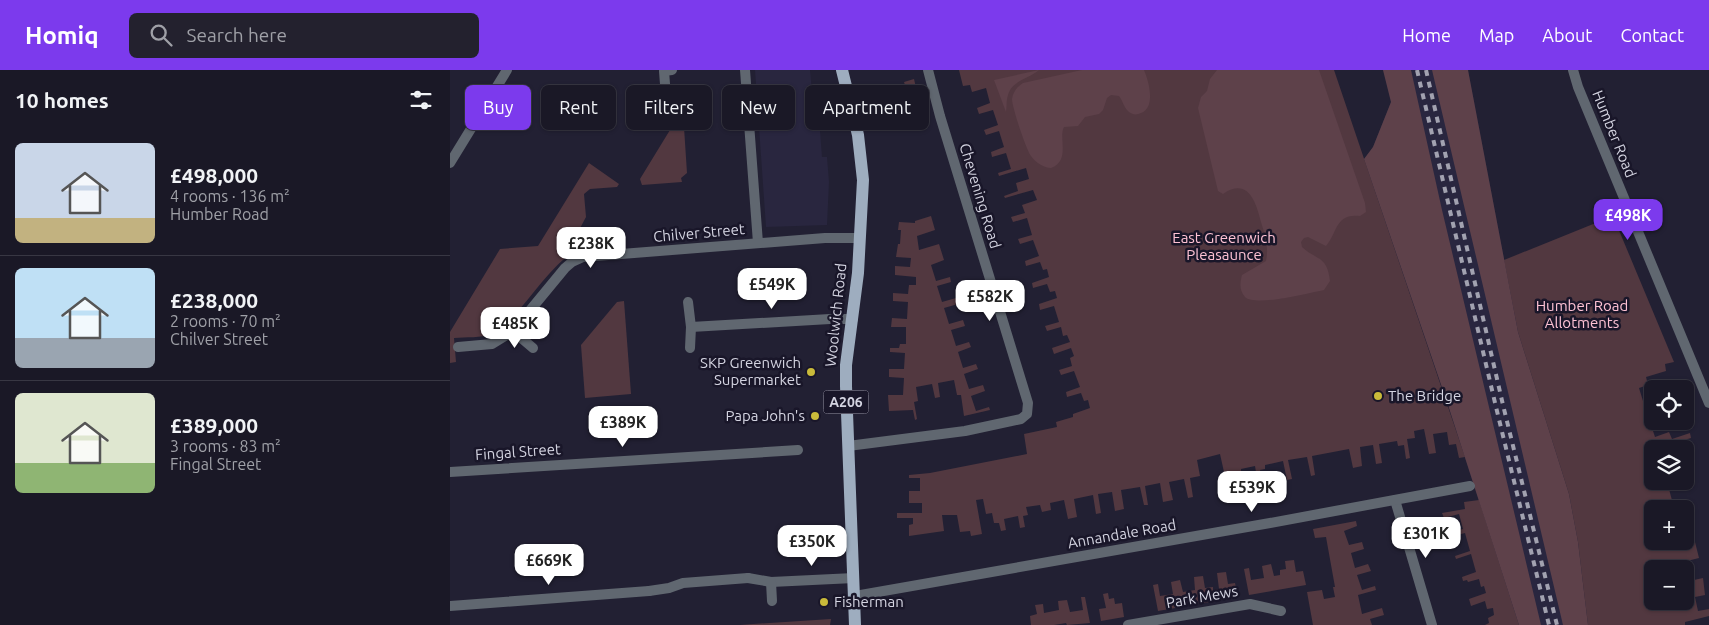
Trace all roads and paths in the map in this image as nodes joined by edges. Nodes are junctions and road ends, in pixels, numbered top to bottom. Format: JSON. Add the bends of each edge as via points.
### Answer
{"nodes":[{"id":1,"x":507,"y":70,"type":"edge"},
{"id":2,"x":672,"y":70,"type":"edge"},
{"id":3,"x":745,"y":70,"type":"edge"},
{"id":4,"x":842,"y":70,"type":"edge"},
{"id":5,"x":928,"y":70,"type":"edge"},
{"id":6,"x":1573,"y":70,"type":"edge"},
{"id":7,"x":665,"y":85,"type":"edge"},
{"id":8,"x":450,"y":163,"type":"edge"},
{"id":9,"x":860,"y":238,"type":"junction"},
{"id":10,"x":758,"y":243,"type":"junction"},
{"id":11,"x":688,"y":302,"type":"dead end"},
{"id":12,"x":853,"y":319,"type":"junction"},
{"id":13,"x":691,"y":327,"type":"junction"},
{"id":14,"x":513,"y":331,"type":"junction"},
{"id":15,"x":458,"y":347,"type":"dead end"},
{"id":16,"x":533,"y":348,"type":"dead end"},
{"id":17,"x":690,"y":348,"type":"dead end"},
{"id":18,"x":1709,"y":402,"type":"edge"},
{"id":19,"x":848,"y":446,"type":"junction"},
{"id":20,"x":798,"y":450,"type":"dead end"},
{"id":21,"x":450,"y":472,"type":"edge"},
{"id":22,"x":1470,"y":486,"type":"dead end"},
{"id":23,"x":1395,"y":500,"type":"junction"},
{"id":24,"x":854,"y":578,"type":"junction"},
{"id":25,"x":771,"y":582,"type":"junction"},
{"id":26,"x":855,"y":596,"type":"junction"},
{"id":27,"x":772,"y":601,"type":"dead end"},
{"id":28,"x":450,"y":606,"type":"edge"},
{"id":29,"x":1281,"y":611,"type":"dead end"},
{"id":30,"x":855,"y":625,"type":"edge"},
{"id":31,"x":1128,"y":625,"type":"edge"},
{"id":32,"x":1432,"y":625,"type":"edge"}],
"edges":[{"from":1,"to":8,"type":"street"},
{"from":2,"to":7,"type":"street","via":[[664,70]]},
{"from":3,"to":10,"type":"street"},
{"from":4,"to":9,"type":"main road","name":"Woolwich Road","number":"A206","via":[[861,157]]},
{"from":5,"to":19,"type":"street","name":"Chevening Road","via":[[1028,403],[1027,414],[1021,419],[965,431]]},
{"from":6,"to":18,"type":"street","name":"Humber Road"},
{"from":9,"to":10,"type":"street","name":"Chilver Street"},
{"from":9,"to":12,"type":"main road","name":"Woolwich Road","number":"A206"},
{"from":10,"to":14,"type":"street","name":"Chilver Street","via":[[582,257],[565,268]]},
{"from":11,"to":13,"type":"street"},
{"from":12,"to":13,"type":"street"},
{"from":12,"to":19,"type":"main road","name":"Woolwich Road","number":"A206","via":[[846,365]]},
{"from":13,"to":17,"type":"street"},
{"from":14,"to":15,"type":"street","name":"Chilver Street","via":[[492,344]]},
{"from":14,"to":16,"type":"street"},
{"from":19,"to":24,"type":"main road","name":"Woolwich Road","number":"A206"},
{"from":20,"to":21,"type":"street","name":"Fingal Street"},
{"from":22,"to":23,"type":"street","name":"Annandale Road"},
{"from":23,"to":26,"type":"street","name":"Annandale Road"},
{"from":23,"to":32,"type":"street"},
{"from":24,"to":25,"type":"street"},
{"from":24,"to":26,"type":"main road","name":"Woolwich Road","number":"A206"},
{"from":25,"to":27,"type":"street"},
{"from":25,"to":28,"type":"street","via":[[748,578],[683,583],[649,591]]},
{"from":26,"to":30,"type":"main road","name":"Woolwich Road","number":"A206"},
{"from":29,"to":31,"type":"street","name":"Park Mews","via":[[1250,604]]}]}
